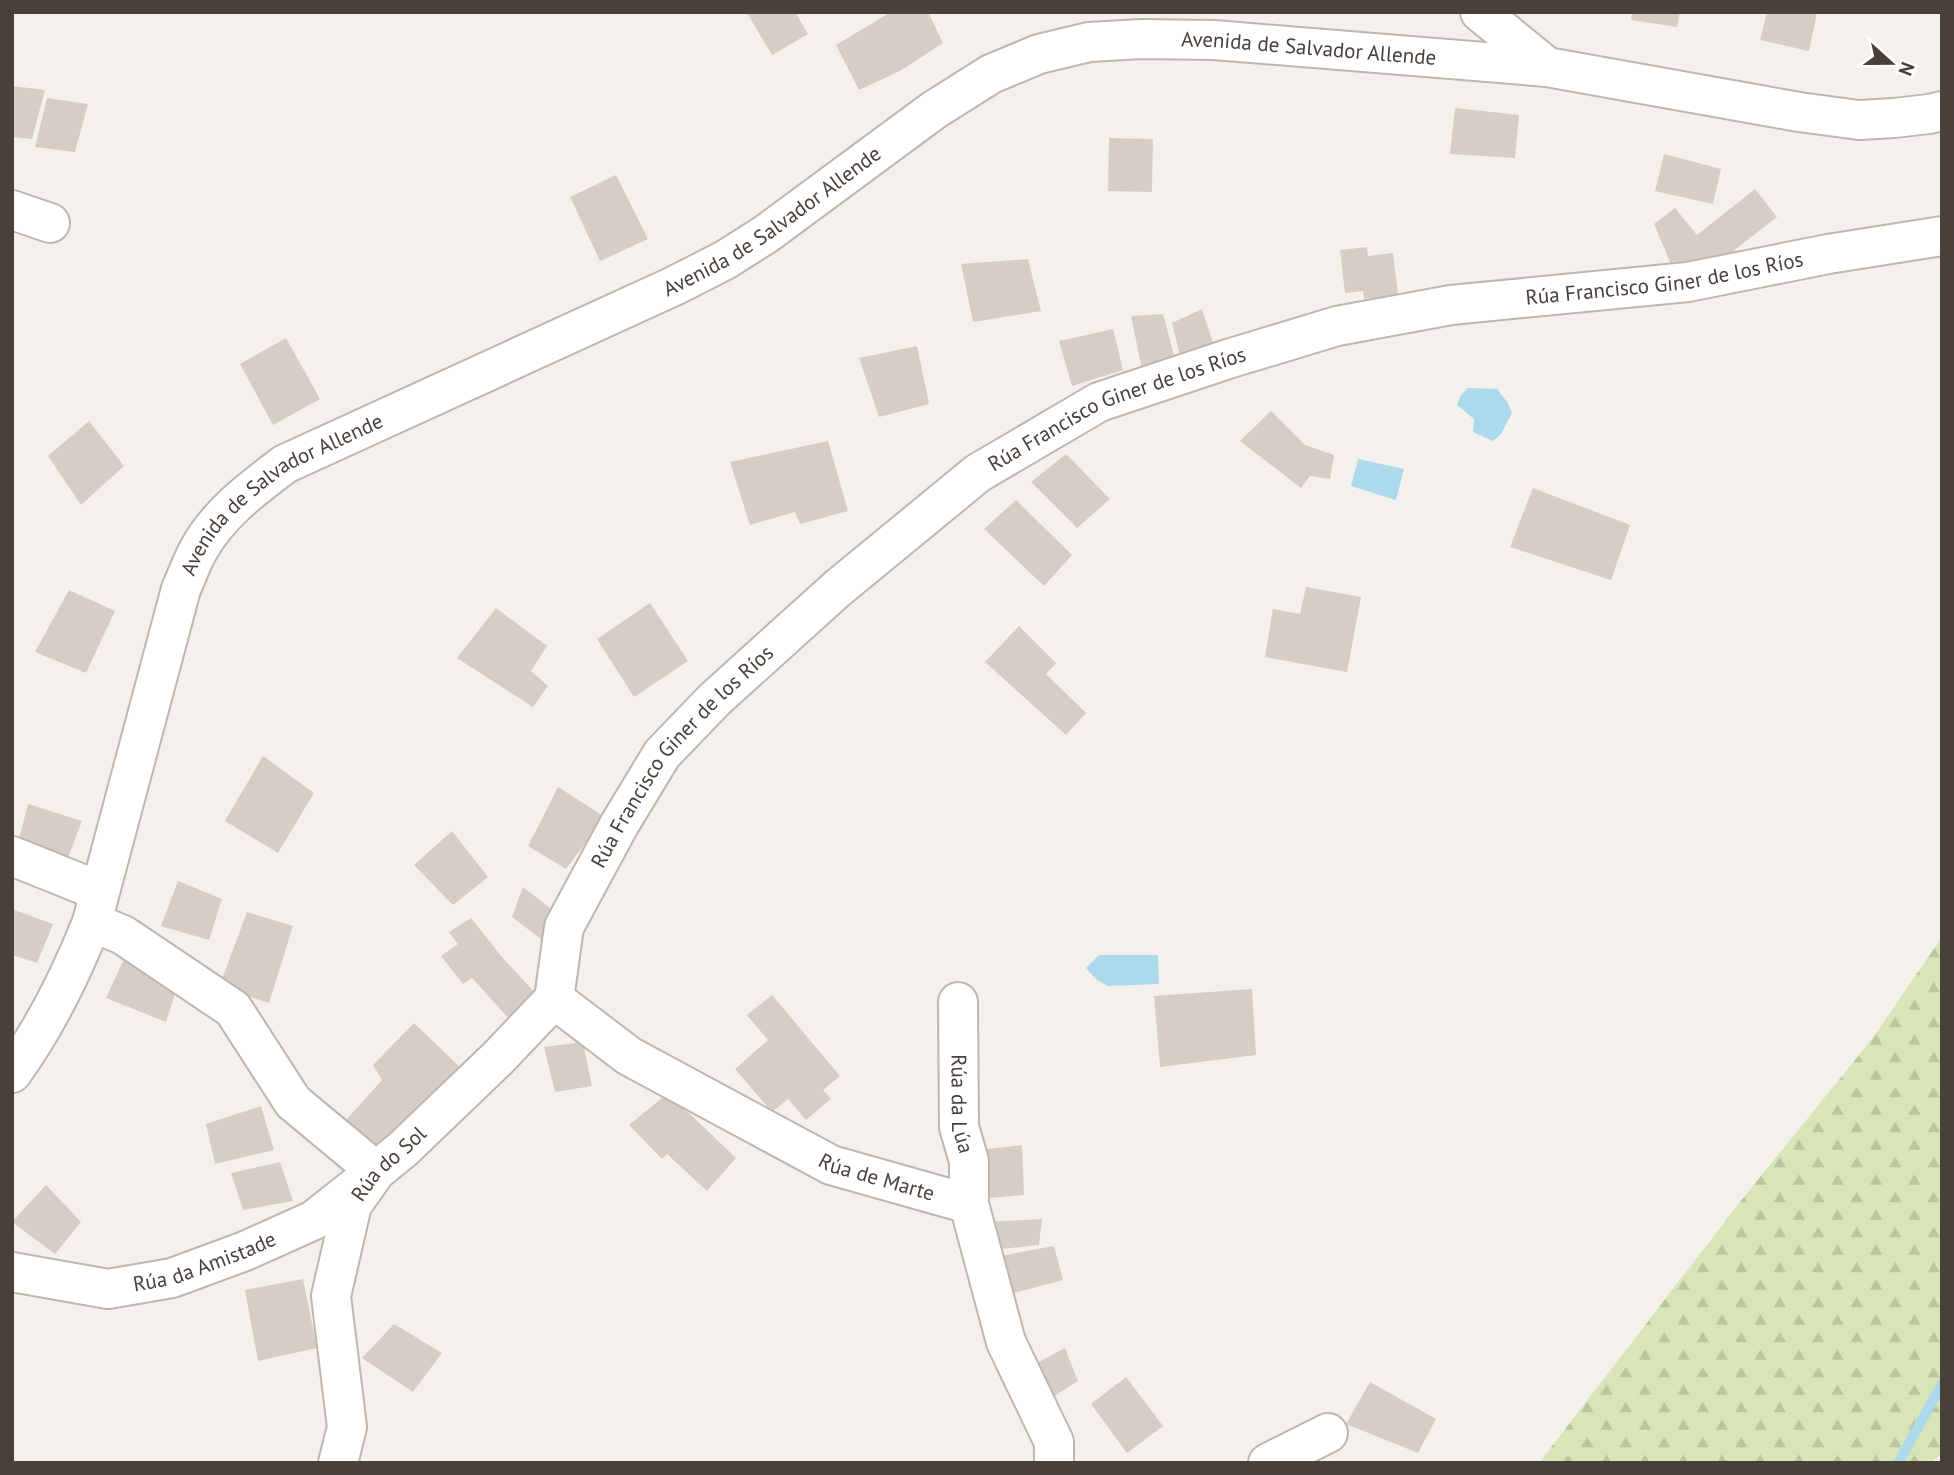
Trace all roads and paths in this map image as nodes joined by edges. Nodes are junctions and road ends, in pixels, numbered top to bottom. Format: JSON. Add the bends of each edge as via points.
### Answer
{"nodes":[{"id":1,"x":1480,"y":12,"type":"edge"},
{"id":2,"x":1547,"y":67,"type":"junction"},
{"id":3,"x":1942,"y":111,"type":"edge"},
{"id":4,"x":12,"y":211,"type":"edge"},
{"id":5,"x":50,"y":223,"type":"dead end"},
{"id":6,"x":1942,"y":236,"type":"edge"},
{"id":7,"x":12,"y":856,"type":"edge"},
{"id":8,"x":96,"y":906,"type":"junction"},
{"id":9,"x":554,"y":999,"type":"junction"},
{"id":10,"x":958,"y":1002,"type":"dead end"},
{"id":11,"x":12,"y":1073,"type":"edge"},
{"id":12,"x":376,"y":1171,"type":"junction"},
{"id":13,"x":970,"y":1204,"type":"junction"},
{"id":14,"x":12,"y":1272,"type":"edge"},
{"id":15,"x":1328,"y":1433,"type":"dead end"},
{"id":16,"x":338,"y":1463,"type":"edge"},
{"id":17,"x":1054,"y":1463,"type":"edge"},
{"id":18,"x":1268,"y":1463,"type":"edge"}],
"edges":[{"from":1,"to":2,"type":"street"},
{"from":2,"to":3,"type":"street","name":"Avenida de Salvador Allende","via":[[1859,120]]},
{"from":2,"to":8,"type":"street","name":"Avenida de Salvador Allende","via":[[1142,38],[1089,42],[1039,54],[991,74],[934,110],[724,260],[285,464],[222,517],[199,548],[181,589]]},
{"from":4,"to":5,"type":"street"},
{"from":6,"to":9,"type":"street","name":"Rúa Francisco Giner de los Ríos","via":[[1688,282],[1451,305],[1337,326],[1099,402],[978,473],[838,588],[715,699],[662,754],[564,927]]},
{"from":7,"to":8,"type":"street"},
{"from":8,"to":11,"type":"street","name":"Avenida de Salvador Allende","via":[[74,968]]},
{"from":8,"to":12,"type":"street","via":[[123,935],[233,1009],[293,1101]]},
{"from":9,"to":12,"type":"street","name":"Rúa do Sol","via":[[498,1058]]},
{"from":9,"to":13,"type":"street","name":"Rúa de Marte","via":[[629,1056],[831,1165]]},
{"from":10,"to":13,"type":"street","name":"Rúa da Lúa","via":[[959,1127],[969,1161]]},
{"from":12,"to":14,"type":"street","name":"Rúa da Amistade","via":[[314,1220],[172,1278],[108,1289]]},
{"from":12,"to":16,"type":"street","name":"Rúa do Sol","via":[[352,1205],[331,1296],[347,1427]]},
{"from":13,"to":17,"type":"street","via":[[1006,1342],[1054,1441]]},
{"from":15,"to":18,"type":"street"}]}
